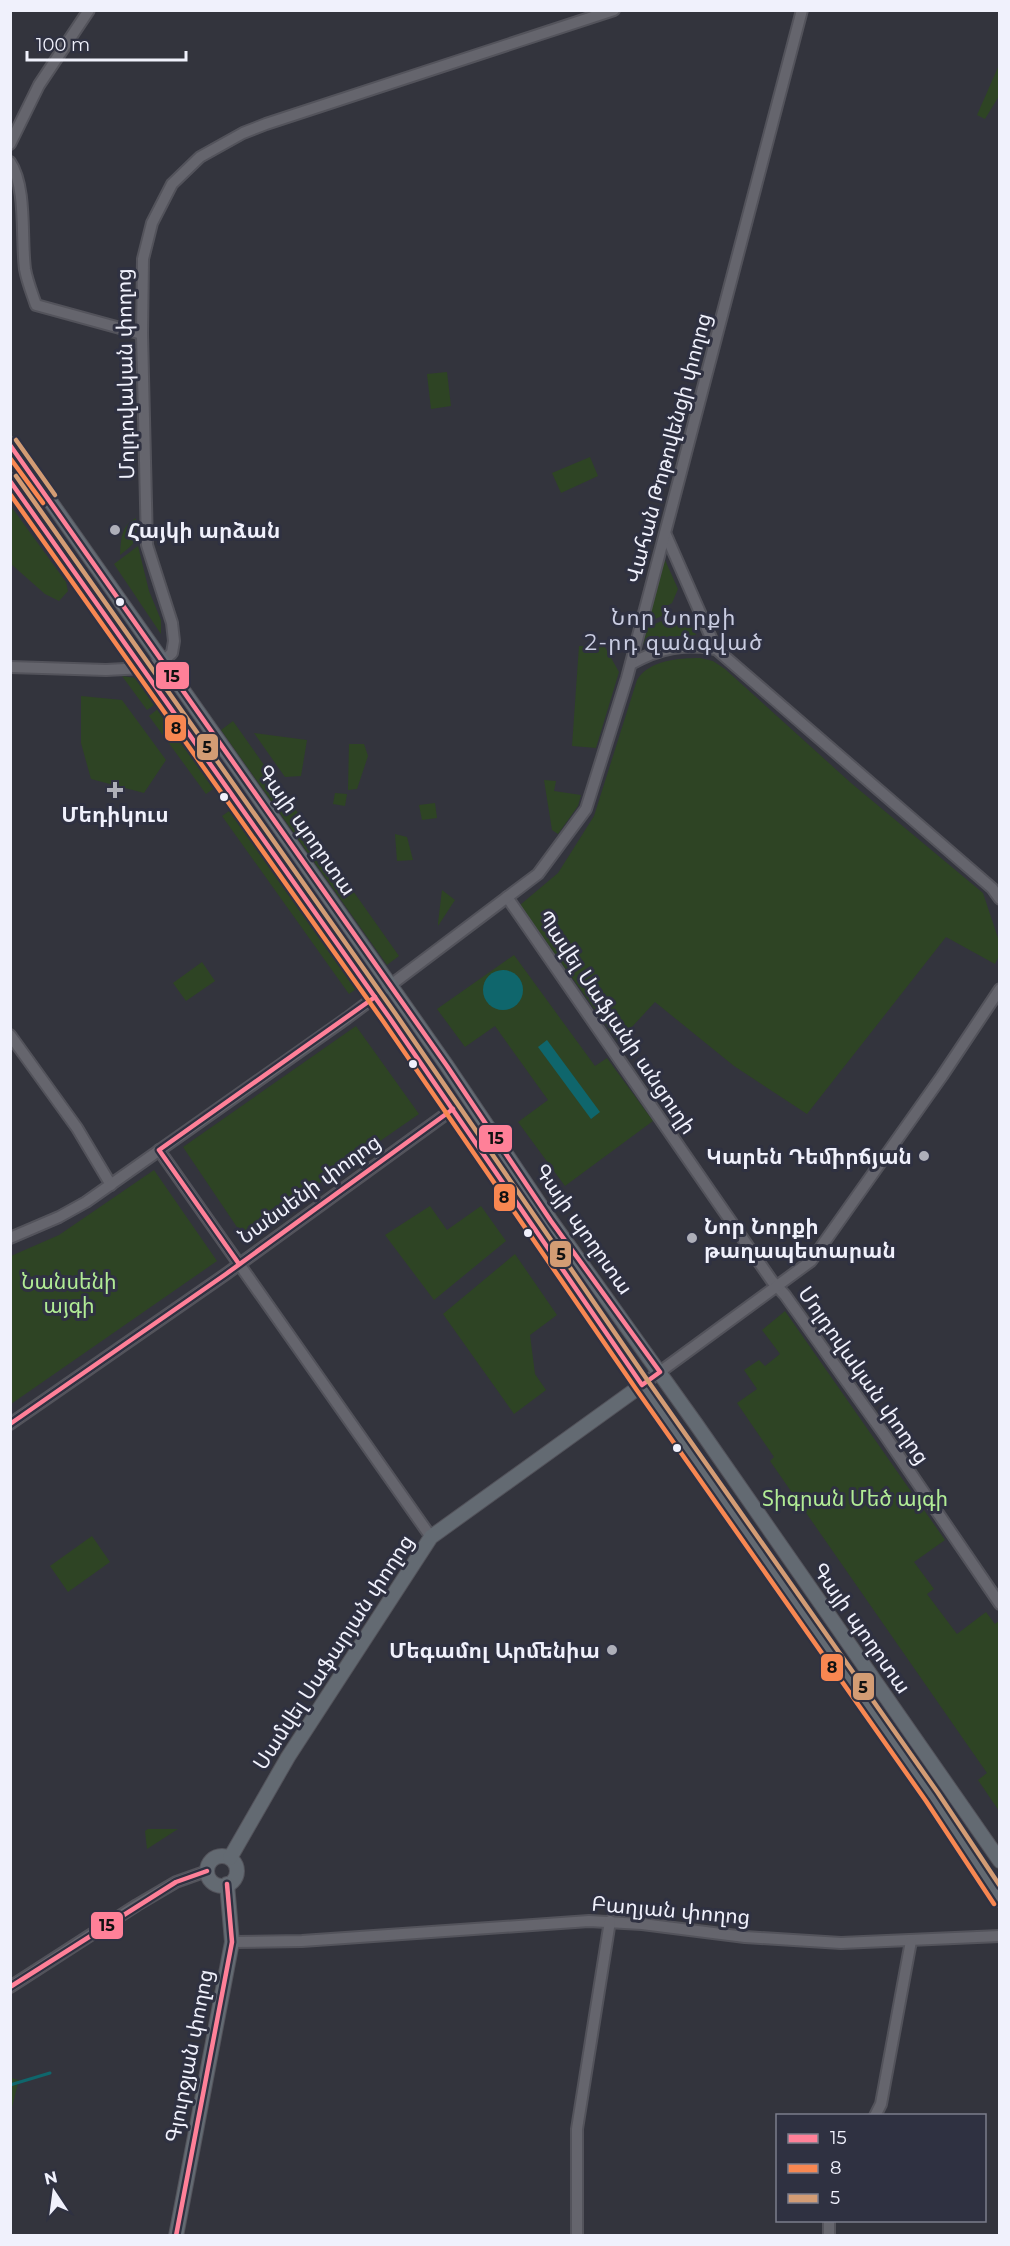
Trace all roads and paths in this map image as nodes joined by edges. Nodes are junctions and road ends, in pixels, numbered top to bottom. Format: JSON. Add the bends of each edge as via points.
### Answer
{"nodes":[{"id":1,"x":89,"y":10,"type":"edge"},
{"id":2,"x":614,"y":10,"type":"edge"},
{"id":3,"x":802,"y":10,"type":"edge"},
{"id":4,"x":10,"y":144,"type":"edge"},
{"id":5,"x":10,"y":162,"type":"edge"},
{"id":6,"x":142,"y":334,"type":"junction"},
{"id":7,"x":10,"y":444,"type":"edge"},
{"id":8,"x":10,"y":480,"type":"edge"},
{"id":9,"x":666,"y":534,"type":"junction"},
{"id":10,"x":716,"y":649,"type":"junction"},
{"id":11,"x":163,"y":662,"type":"junction"},
{"id":12,"x":631,"y":664,"type":"junction"},
{"id":13,"x":10,"y":667,"type":"edge"},
{"id":14,"x":144,"y":669,"type":"junction"},
{"id":15,"x":996,"y":889,"type":"edge"},
{"id":16,"x":507,"y":897,"type":"junction"},
{"id":17,"x":999,"y":899,"type":"edge"},
{"id":18,"x":390,"y":986,"type":"junction"},
{"id":19,"x":999,"y":989,"type":"edge"},
{"id":20,"x":375,"y":997,"type":"junction"},
{"id":21,"x":10,"y":1035,"type":"edge"},
{"id":22,"x":453,"y":1109,"type":"junction"},
{"id":23,"x":159,"y":1150,"type":"junction"},
{"id":24,"x":111,"y":1185,"type":"junction"},
{"id":25,"x":10,"y":1239,"type":"edge"},
{"id":26,"x":239,"y":1264,"type":"junction"},
{"id":27,"x":777,"y":1288,"type":"junction"},
{"id":28,"x":660,"y":1372,"type":"junction"},
{"id":29,"x":642,"y":1385,"type":"junction"},
{"id":30,"x":10,"y":1424,"type":"edge"},
{"id":31,"x":431,"y":1537,"type":"junction"},
{"id":32,"x":999,"y":1604,"type":"edge"},
{"id":33,"x":230,"y":1858,"type":"junction"},
{"id":34,"x":999,"y":1862,"type":"edge"},
{"id":35,"x":207,"y":1871,"type":"junction"},
{"id":36,"x":227,"y":1884,"type":"junction"},
{"id":37,"x":999,"y":1900,"type":"edge"},
{"id":38,"x":610,"y":1921,"type":"junction"},
{"id":39,"x":999,"y":1936,"type":"edge"},
{"id":40,"x":910,"y":1941,"type":"junction"},
{"id":41,"x":232,"y":1942,"type":"junction"},
{"id":42,"x":10,"y":1987,"type":"edge"},
{"id":43,"x":876,"y":2114,"type":"edge"},
{"id":44,"x":176,"y":2235,"type":"edge"},
{"id":45,"x":577,"y":2235,"type":"edge"}],
"edges":[{"from":1,"to":4,"type":"street","via":[[39,85]]},
{"from":2,"to":6,"type":"street","name":"Մոլդովական փողոց","via":[[266,124],[200,157],[172,184],[152,223],[143,259]]},
{"from":3,"to":9,"type":"street","name":"Վահան Թոթովենցի փողոց"},
{"from":5,"to":6,"type":"street","via":[[19,180],[25,267],[36,305]]},
{"from":6,"to":11,"type":"street","name":"Մոլդովական փողոց","via":[[147,545],[174,641],[172,653]]},
{"from":7,"to":11,"type":"main road","name":"Գայի պողոտա"},
{"from":8,"to":14,"type":"main road","name":"Գայի պողոտա"},
{"from":9,"to":10,"type":"street"},
{"from":9,"to":12,"type":"street","name":"Վահան Թոթովենցի փողոց"},
{"from":10,"to":12,"type":"street","via":[[665,649]]},
{"from":10,"to":15,"type":"street"},
{"from":11,"to":14,"type":"street"},
{"from":11,"to":18,"type":"main road","name":"Գայի պողոտա"},
{"from":12,"to":16,"type":"street","name":"Վահան Թոթովենցի փողոց","via":[[586,809],[538,874]]},
{"from":13,"to":14,"type":"street"},
{"from":14,"to":20,"type":"main road","name":"Գայի պողոտա"},
{"from":15,"to":17,"type":"street"},
{"from":16,"to":18,"type":"street","name":"Վահան Թոթովենցի փողոց"},
{"from":16,"to":27,"type":"street","name":"Պավել Սաֆյանի անցուղի"},
{"from":18,"to":20,"type":"street"},
{"from":18,"to":28,"type":"main road","name":"Գայի պողոտա"},
{"from":19,"to":27,"type":"street","via":[[811,1261]]},
{"from":20,"to":22,"type":"main road","name":"Գայի պողոտա"},
{"from":20,"to":23,"type":"street"},
{"from":21,"to":24,"type":"street","via":[[77,1128]]},
{"from":22,"to":26,"type":"street","name":"Նանսենի փողոց"},
{"from":22,"to":29,"type":"main road","name":"Գայի պողոտա"},
{"from":23,"to":24,"type":"street"},
{"from":23,"to":26,"type":"street"},
{"from":24,"to":25,"type":"street","via":[[59,1218]]},
{"from":26,"to":30,"type":"street","name":"Նանսենի փողոց"},
{"from":26,"to":31,"type":"street"},
{"from":27,"to":28,"type":"street"},
{"from":27,"to":32,"type":"street","name":"Մոլդովական փողոց","via":[[884,1434]]},
{"from":28,"to":29,"type":"street"},
{"from":28,"to":34,"type":"main road","name":"Գայի պողոտա"},
{"from":29,"to":31,"type":"main road","name":"Սամվել Սաֆարյան փողոց"},
{"from":29,"to":37,"type":"main road","name":"Գայի պողոտա","via":[[926,1787]]},
{"from":31,"to":33,"type":"main road","name":"Սամվել Սաֆարյան փողոց","via":[[288,1757]]},
{"from":33,"to":35,"type":"main road","via":[[217,1857]]},
{"from":33,"to":36,"type":"main road","via":[[237,1870]]},
{"from":35,"to":36,"type":"main road","via":[[214,1883]]},
{"from":35,"to":42,"type":"street","via":[[176,1882]]},
{"from":36,"to":41,"type":"main road","name":"Գյուրջյան փողոց"},
{"from":38,"to":40,"type":"street","name":"Բաղյան փողոց","via":[[745,1937],[841,1943]]},
{"from":38,"to":41,"type":"street","name":"Բաղյան փողոց"},
{"from":38,"to":45,"type":"street","via":[[577,2129]]},
{"from":39,"to":40,"type":"street","name":"Բաղյան փողոց"},
{"from":40,"to":43,"type":"street","via":[[881,2104]]},
{"from":41,"to":44,"type":"main road","name":"Գյուրջյան փողոց"}]}
